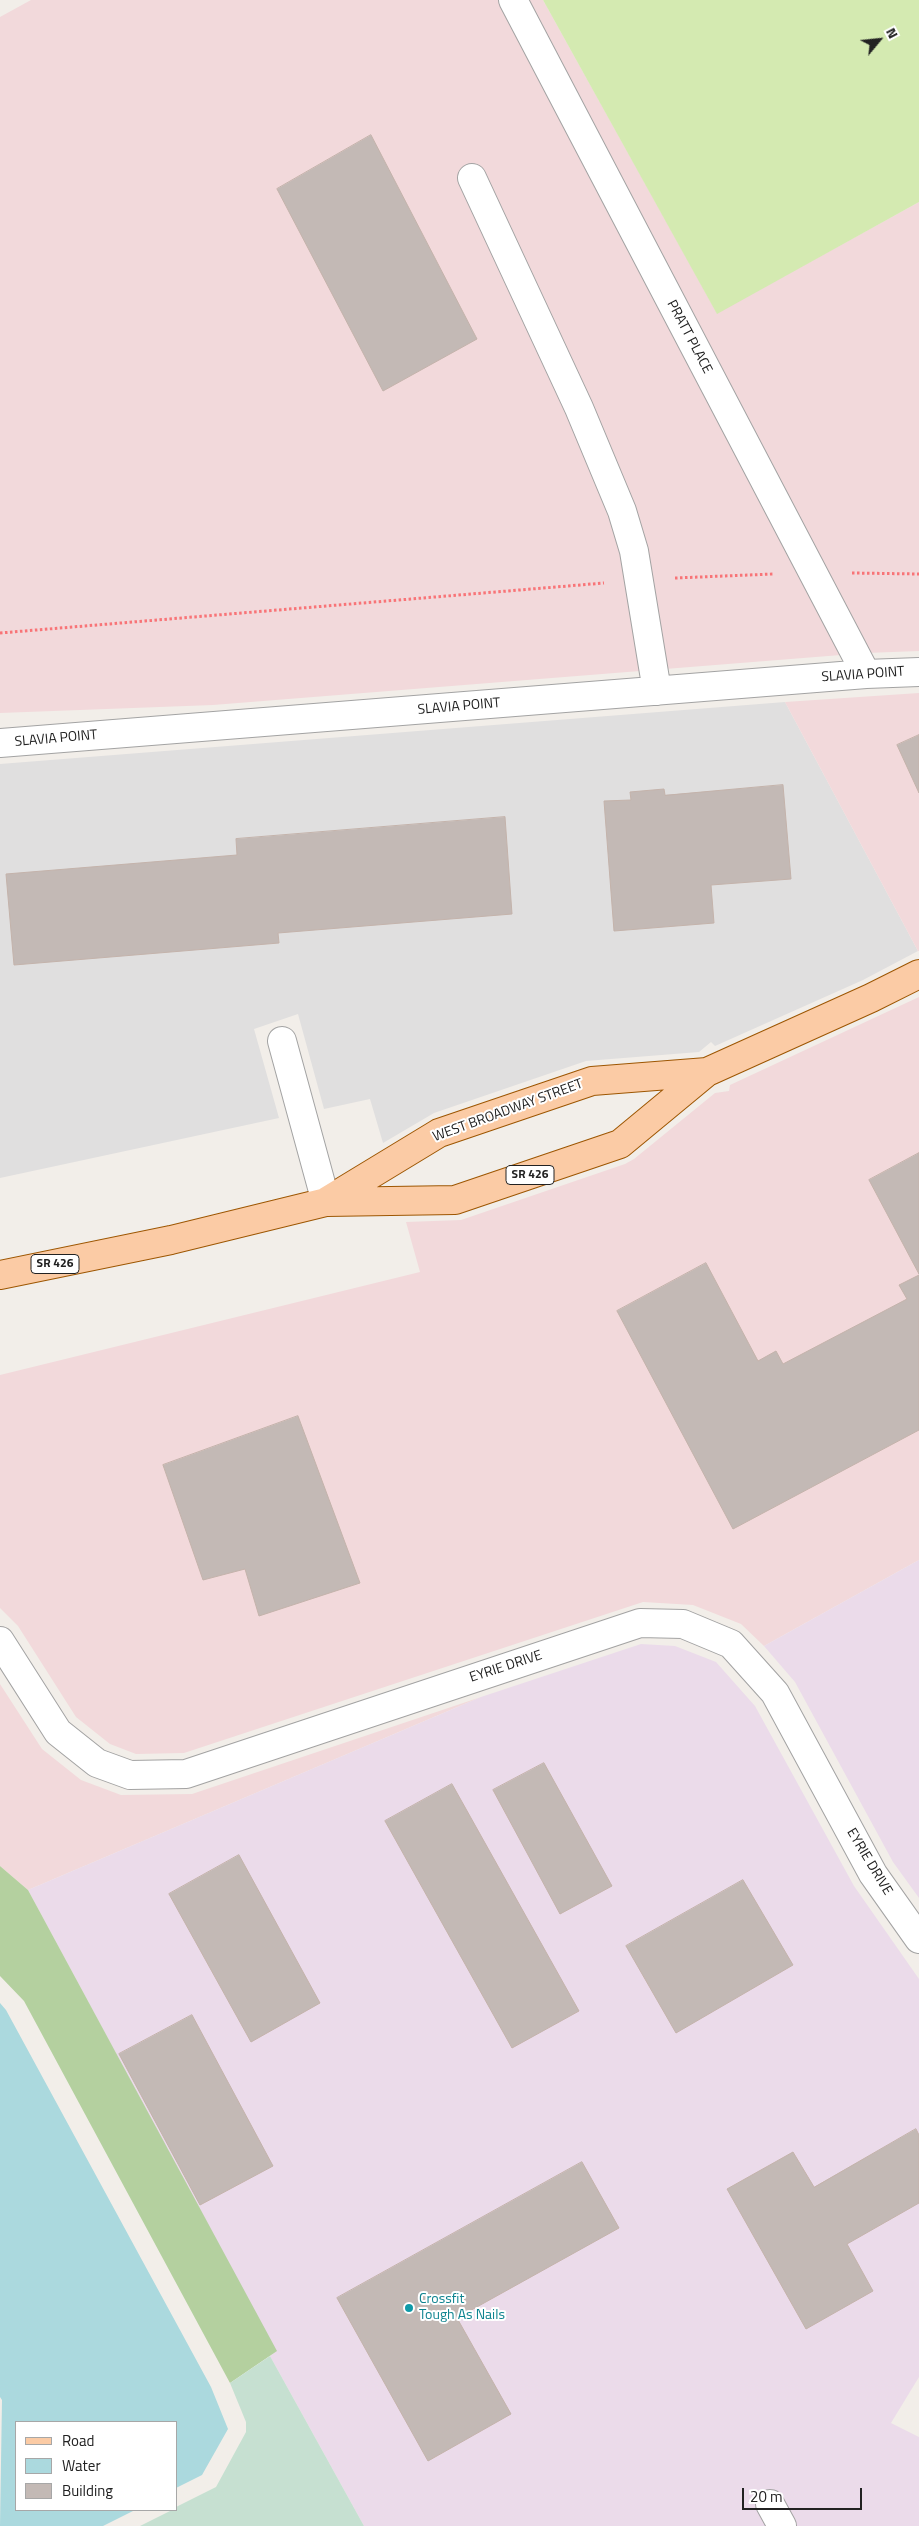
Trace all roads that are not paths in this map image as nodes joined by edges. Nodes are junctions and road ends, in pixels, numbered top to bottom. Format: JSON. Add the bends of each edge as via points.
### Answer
{"nodes":[{"id":1,"x":513,"y":0,"type":"edge"},
{"id":2,"x":472,"y":178,"type":"dead end"},
{"id":3,"x":919,"y":672,"type":"edge"},
{"id":4,"x":866,"y":674,"type":"junction"},
{"id":5,"x":657,"y":691,"type":"junction"},
{"id":6,"x":0,"y":743,"type":"edge"},
{"id":7,"x":919,"y":974,"type":"edge"},
{"id":8,"x":282,"y":1041,"type":"dead end"},
{"id":9,"x":707,"y":1072,"type":"junction"},
{"id":10,"x":326,"y":1202,"type":"junction"},
{"id":11,"x":0,"y":1275,"type":"edge"},
{"id":12,"x":0,"y":1641,"type":"edge"},
{"id":13,"x":919,"y":1938,"type":"edge"}],
"edges":[{"from":1,"to":4,"type":"street","name":"PRATT PLACE"},
{"from":2,"to":5,"type":"street","via":[[603,462],[634,551]]},
{"from":3,"to":4,"type":"street","name":"SLAVIA POINT"},
{"from":4,"to":5,"type":"street","name":"SLAVIA POINT"},
{"from":5,"to":6,"type":"street","name":"SLAVIA POINT"},
{"from":7,"to":9,"type":"main road","name":"WEST BROADWAY STREET","number":"SR 426"},
{"from":8,"to":10,"type":"street"},
{"from":9,"to":10,"type":"main road","name":"WEST BROADWAY STREET","number":"SR 426","via":[[592,1081],[439,1133]]},
{"from":9,"to":10,"type":"main road","name":"WEST BROADWAY STREET","number":"SR 426","via":[[620,1144],[455,1200]]},
{"from":10,"to":11,"type":"main road","name":"WEST BROADWAY STREET","number":"SR 426","via":[[171,1240]]},
{"from":12,"to":13,"type":"street","name":"EYRIE DRIVE","via":[[58,1732],[97,1763],[130,1775],[186,1774],[640,1623],[683,1624],[731,1644],[775,1693],[873,1874]]}]}
